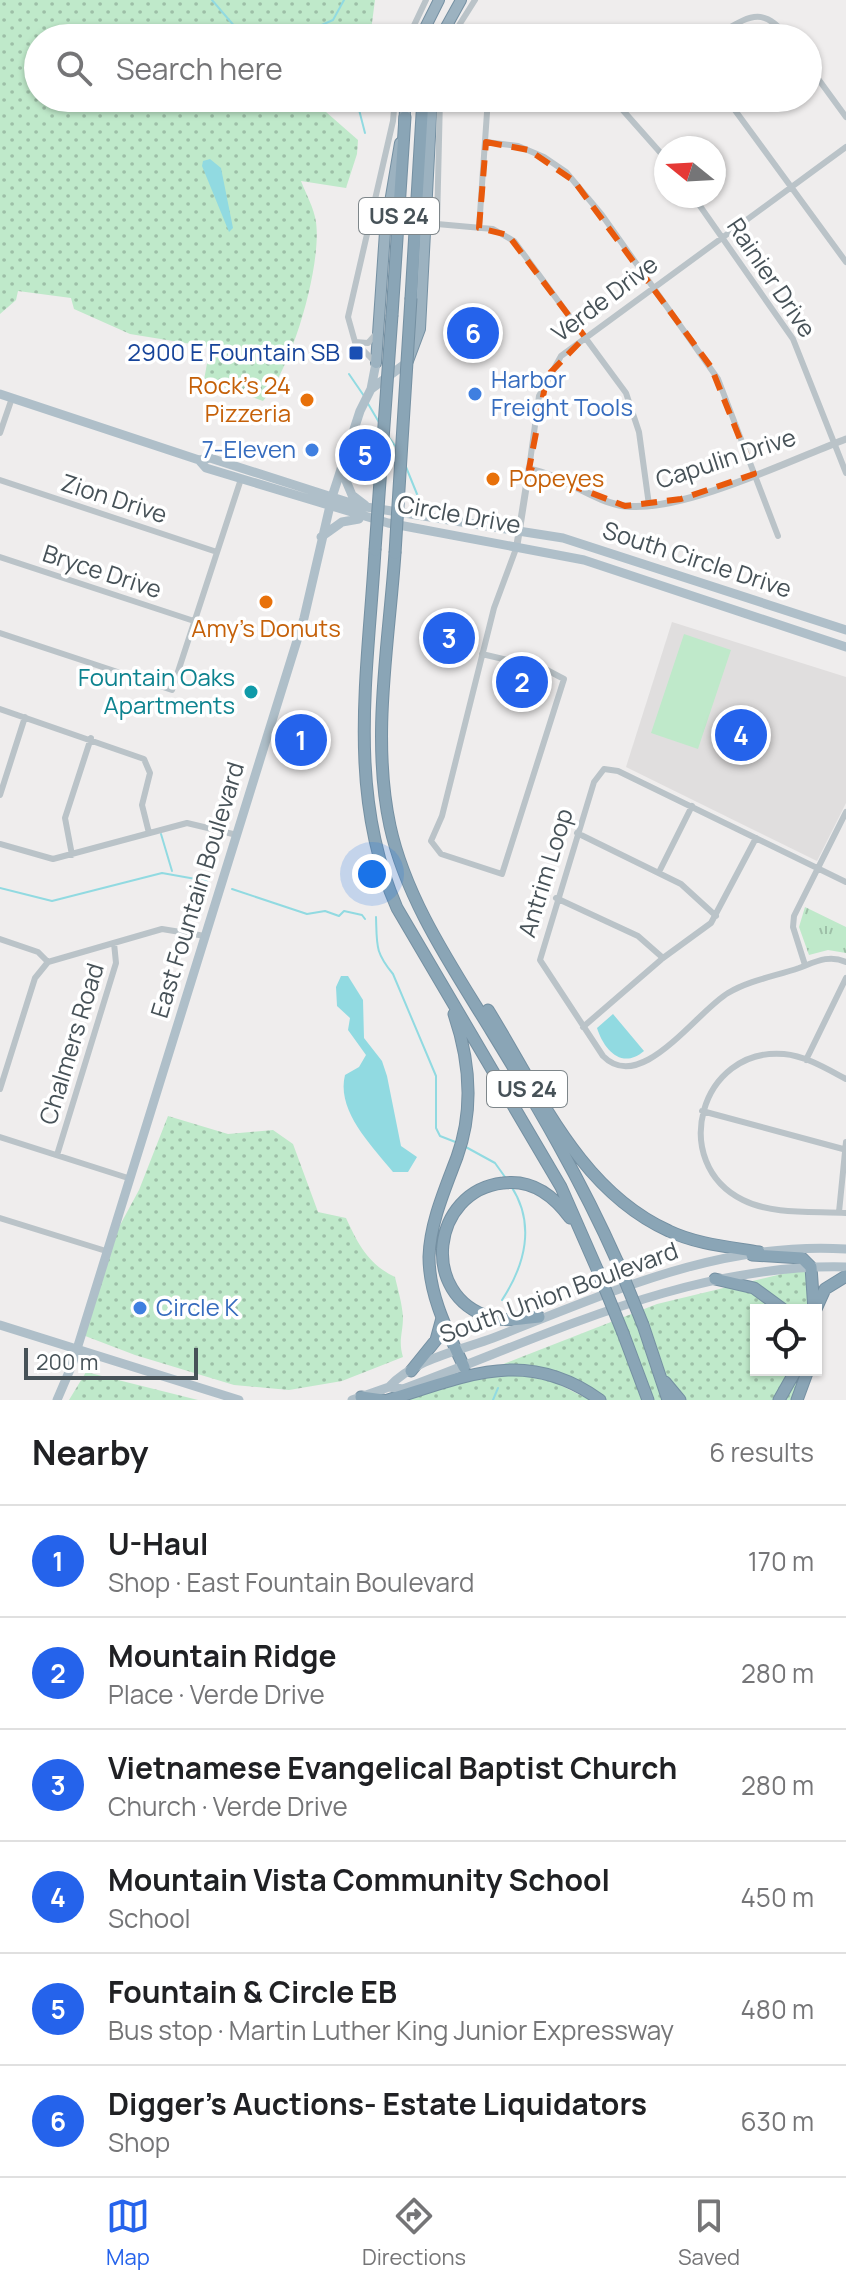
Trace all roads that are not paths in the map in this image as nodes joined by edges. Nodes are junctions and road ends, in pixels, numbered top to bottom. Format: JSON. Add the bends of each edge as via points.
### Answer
{"nodes":[{"id":1,"x":426,"y":0,"type":"edge"},
{"id":2,"x":439,"y":0,"type":"edge"},
{"id":3,"x":461,"y":0,"type":"edge"},
{"id":4,"x":475,"y":0,"type":"edge"},
{"id":5,"x":415,"y":24,"type":"edge"},
{"id":6,"x":427,"y":24,"type":"edge"},
{"id":7,"x":449,"y":24,"type":"edge"},
{"id":8,"x":454,"y":24,"type":"edge"},
{"id":9,"x":737,"y":24,"type":"edge"},
{"id":10,"x":778,"y":24,"type":"edge"},
{"id":11,"x":822,"y":84,"type":"edge"},
{"id":12,"x":394,"y":112,"type":"edge"},
{"id":13,"x":405,"y":112,"type":"edge"},
{"id":14,"x":422,"y":112,"type":"edge"},
{"id":15,"x":431,"y":112,"type":"edge"},
{"id":16,"x":440,"y":112,"type":"edge"},
{"id":17,"x":487,"y":112,"type":"edge"},
{"id":18,"x":624,"y":112,"type":"edge"},
{"id":19,"x":736,"y":112,"type":"edge"},
{"id":20,"x":405,"y":117,"type":"junction"},
{"id":21,"x":846,"y":117,"type":"edge"},
{"id":22,"x":486,"y":142,"type":"junction"},
{"id":23,"x":654,"y":145,"type":"edge"},
{"id":24,"x":846,"y":147,"type":"edge"},
{"id":25,"x":791,"y":187,"type":"junction"},
{"id":26,"x":702,"y":208,"type":"edge"},
{"id":27,"x":479,"y":228,"type":"junction"},
{"id":28,"x":722,"y":236,"type":"junction"},
{"id":29,"x":846,"y":262,"type":"edge"},
{"id":30,"x":654,"y":287,"type":"junction"},
{"id":31,"x":377,"y":333,"type":"junction"},
{"id":32,"x":585,"y":337,"type":"junction"},
{"id":33,"x":355,"y":342,"type":"junction"},
{"id":34,"x":381,"y":363,"type":"junction"},
{"id":35,"x":405,"y":364,"type":"junction"},
{"id":36,"x":374,"y":387,"type":"junction"},
{"id":37,"x":0,"y":394,"type":"edge"},
{"id":38,"x":12,"y":398,"type":"junction"},
{"id":39,"x":0,"y":433,"type":"edge"},
{"id":40,"x":846,"y":439,"type":"edge"},
{"id":41,"x":835,"y":443,"type":"junction"},
{"id":42,"x":199,"y":460,"type":"junction"},
{"id":43,"x":341,"y":468,"type":"junction"},
{"id":44,"x":529,"y":469,"type":"junction"},
{"id":45,"x":846,"y":473,"type":"edge"},
{"id":46,"x":754,"y":474,"type":"junction"},
{"id":47,"x":241,"y":479,"type":"junction"},
{"id":48,"x":0,"y":480,"type":"edge"},
{"id":49,"x":330,"y":502,"type":"junction"},
{"id":50,"x":649,"y":505,"type":"junction"},
{"id":51,"x":367,"y":513,"type":"junction"},
{"id":52,"x":520,"y":530,"type":"junction"},
{"id":53,"x":535,"y":532,"type":"joint"},
{"id":54,"x":778,"y":536,"type":"dead end"},
{"id":55,"x":321,"y":537,"type":"junction"},
{"id":56,"x":517,"y":545,"type":"junction"},
{"id":57,"x":536,"y":549,"type":"joint"},
{"id":58,"x":217,"y":552,"type":"junction"},
{"id":59,"x":0,"y":557,"type":"edge"},
{"id":60,"x":194,"y":621,"type":"junction"},
{"id":61,"x":846,"y":630,"type":"edge"},
{"id":62,"x":0,"y":633,"type":"edge"},
{"id":63,"x":846,"y":647,"type":"edge"},
{"id":64,"x":482,"y":654,"type":"junction"},
{"id":65,"x":0,"y":709,"type":"edge"},
{"id":66,"x":25,"y":717,"type":"junction"},
{"id":67,"x":91,"y":738,"type":"junction"},
{"id":68,"x":155,"y":761,"type":"dead end"},
{"id":69,"x":147,"y":764,"type":"junction"},
{"id":70,"x":0,"y":795,"type":"edge"},
{"id":71,"x":692,"y":806,"type":"junction"},
{"id":72,"x":846,"y":812,"type":"edge"},
{"id":73,"x":149,"y":833,"type":"junction"},
{"id":74,"x":577,"y":833,"type":"junction"},
{"id":75,"x":237,"y":835,"type":"junction"},
{"id":76,"x":756,"y":838,"type":"junction"},
{"id":77,"x":0,"y":844,"type":"edge"},
{"id":78,"x":72,"y":855,"type":"junction"},
{"id":79,"x":818,"y":868,"type":"junction"},
{"id":80,"x":659,"y":872,"type":"junction"},
{"id":81,"x":846,"y":882,"type":"edge"},
{"id":82,"x":556,"y":898,"type":"junction"},
{"id":83,"x":716,"y":916,"type":"junction"},
{"id":84,"x":428,"y":922,"type":"junction"},
{"id":85,"x":205,"y":937,"type":"junction"},
{"id":86,"x":0,"y":939,"type":"edge"},
{"id":87,"x":114,"y":943,"type":"junction"},
{"id":88,"x":663,"y":958,"type":"junction"},
{"id":89,"x":48,"y":962,"type":"junction"},
{"id":90,"x":846,"y":962,"type":"edge"},
{"id":91,"x":805,"y":965,"type":"junction"},
{"id":92,"x":846,"y":978,"type":"edge"},
{"id":93,"x":447,"y":994,"type":"junction"},
{"id":94,"x":583,"y":1027,"type":"junction"},
{"id":95,"x":806,"y":1060,"type":"junction"},
{"id":96,"x":846,"y":1079,"type":"edge"},
{"id":97,"x":0,"y":1089,"type":"edge"},
{"id":98,"x":702,"y":1111,"type":"junction"},
{"id":99,"x":0,"y":1137,"type":"edge"},
{"id":100,"x":844,"y":1145,"type":"edge"},
{"id":101,"x":57,"y":1155,"type":"junction"},
{"id":102,"x":128,"y":1178,"type":"junction"},
{"id":103,"x":842,"y":1213,"type":"edge"},
{"id":104,"x":0,"y":1218,"type":"edge"},
{"id":105,"x":585,"y":1240,"type":"junction"},
{"id":106,"x":846,"y":1249,"type":"edge"},
{"id":107,"x":106,"y":1251,"type":"junction"},
{"id":108,"x":759,"y":1252,"type":"junction"},
{"id":109,"x":740,"y":1255,"type":"junction"},
{"id":110,"x":811,"y":1267,"type":"junction"},
{"id":111,"x":846,"y":1267,"type":"edge"},
{"id":112,"x":846,"y":1276,"type":"edge"},
{"id":113,"x":715,"y":1279,"type":"junction"},
{"id":114,"x":776,"y":1304,"type":"edge"},
{"id":115,"x":814,"y":1304,"type":"edge"},
{"id":116,"x":817,"y":1304,"type":"edge"},
{"id":117,"x":442,"y":1317,"type":"junction"},
{"id":118,"x":539,"y":1317,"type":"junction"},
{"id":119,"x":0,"y":1325,"type":"edge"},
{"id":120,"x":76,"y":1349,"type":"junction"},
{"id":121,"x":457,"y":1352,"type":"junction"},
{"id":122,"x":464,"y":1367,"type":"junction"},
{"id":123,"x":411,"y":1371,"type":"junction"},
{"id":124,"x":661,"y":1376,"type":"junction"},
{"id":125,"x":793,"y":1376,"type":"edge"},
{"id":126,"x":806,"y":1376,"type":"edge"},
{"id":127,"x":389,"y":1387,"type":"junction"},
{"id":128,"x":357,"y":1398,"type":"edge"},
{"id":129,"x":57,"y":1400,"type":"edge"},
{"id":130,"x":239,"y":1400,"type":"edge"},
{"id":131,"x":385,"y":1400,"type":"edge"},
{"id":132,"x":600,"y":1400,"type":"edge"},
{"id":133,"x":648,"y":1400,"type":"edge"},
{"id":134,"x":668,"y":1400,"type":"edge"},
{"id":135,"x":680,"y":1400,"type":"edge"},
{"id":136,"x":779,"y":1400,"type":"edge"},
{"id":137,"x":797,"y":1400,"type":"edge"}],
"edges":[{"from":1,"to":5,"type":"street"},
{"from":2,"to":6,"type":"highway"},
{"from":3,"to":7,"type":"highway"},
{"from":4,"to":8,"type":"street"},
{"from":9,"to":10,"type":"street","via":[[761,15]]},
{"from":11,"to":21,"type":"street"},
{"from":12,"to":33,"type":"street","via":[[348,310]]},
{"from":13,"to":20,"type":"highway","number":"US 24"},
{"from":14,"to":84,"type":"highway","number":"US 24","bridge":true,"via":[[383,729],[385,795],[399,859]]},
{"from":15,"to":35,"type":"highway","via":[[420,329]]},
{"from":16,"to":27,"type":"street","via":[[437,224]]},
{"from":17,"to":22,"type":"street"},
{"from":18,"to":23,"type":"street"},
{"from":19,"to":25,"type":"street"},
{"from":20,"to":31,"type":"highway","via":[[385,232]]},
{"from":20,"to":93,"type":"highway","number":"US 24","bridge":true,"via":[[364,743],[369,825],[397,908]]},
{"from":22,"to":27,"type":"street"},
{"from":22,"to":30,"type":"street","via":[[529,150],[566,172]]},
{"from":24,"to":25,"type":"street","name":"Verde Drive"},
{"from":25,"to":28,"type":"street","name":"Verde Drive"},
{"from":25,"to":29,"type":"street"},
{"from":26,"to":28,"type":"street","name":"Rainier Drive"},
{"from":27,"to":32,"type":"street","via":[[501,231],[514,241]]},
{"from":28,"to":30,"type":"street","name":"Verde Drive"},
{"from":28,"to":41,"type":"street","name":"Rainier Drive","via":[[793,339]]},
{"from":30,"to":32,"type":"street","name":"Verde Drive"},
{"from":30,"to":46,"type":"street","via":[[718,379]]},
{"from":31,"to":33,"type":"street","via":[[368,343]]},
{"from":31,"to":34,"type":"highway"},
{"from":32,"to":44,"type":"street","name":"Verde Drive","via":[[547,376],[539,396]]},
{"from":32,"to":50,"type":"street","via":[[632,406]]},
{"from":33,"to":34,"type":"street"},
{"from":34,"to":35,"type":"street"},
{"from":34,"to":36,"type":"main road","name":"East Fountain Boulevard"},
{"from":35,"to":36,"type":"main road","name":"East Fountain Boulevard"},
{"from":36,"to":43,"type":"main road","name":"East Fountain Boulevard"},
{"from":37,"to":38,"type":"main road"},
{"from":38,"to":39,"type":"street"},
{"from":38,"to":42,"type":"main road"},
{"from":40,"to":41,"type":"street","name":"Capulin Drive"},
{"from":41,"to":45,"type":"street","name":"Rainier Drive"},
{"from":41,"to":46,"type":"street","name":"Capulin Drive"},
{"from":42,"to":47,"type":"main road","via":[[206,468]]},
{"from":42,"to":49,"type":"main road","via":[[210,458]]},
{"from":43,"to":49,"type":"main road","name":"East Fountain Boulevard"},
{"from":43,"to":51,"type":"main road"},
{"from":44,"to":50,"type":"street","name":"Capulin Drive","via":[[552,474],[600,499]]},
{"from":44,"to":52,"type":"street","name":"Verde Drive"},
{"from":46,"to":50,"type":"street","name":"Capulin Drive"},
{"from":46,"to":54,"type":"street"},
{"from":47,"to":49,"type":"main road"},
{"from":47,"to":58,"type":"street"},
{"from":48,"to":58,"type":"street","name":"Zion Drive"},
{"from":49,"to":51,"type":"main road","name":"Circle Drive"},
{"from":49,"to":55,"type":"main road","name":"East Fountain Boulevard"},
{"from":51,"to":52,"type":"main road","name":"Circle Drive"},
{"from":51,"to":55,"type":"main road","via":[[341,522]]},
{"from":51,"to":56,"type":"main road","name":"Circle Drive"},
{"from":52,"to":53,"type":"main road","name":"Circle Drive"},
{"from":52,"to":56,"type":"street","name":"Verde Drive"},
{"from":53,"to":61,"type":"main road","name":"South Circle Drive"},
{"from":55,"to":75,"type":"main road","name":"East Fountain Boulevard","via":[[304,618]]},
{"from":56,"to":57,"type":"main road","name":"Circle Drive"},
{"from":56,"to":64,"type":"street","name":"Verde Drive"},
{"from":57,"to":63,"type":"main road","name":"South Circle Drive"},
{"from":58,"to":60,"type":"street"},
{"from":59,"to":60,"type":"street","name":"Bryce Drive"},
{"from":60,"to":62,"type":"street","via":[[172,690]]},
{"from":64,"to":64,"type":"street","name":"Verde Drive","via":[[545,669],[564,679],[502,874],[441,854],[431,841],[442,816]]},
{"from":65,"to":66,"type":"street"},
{"from":66,"to":67,"type":"street"},
{"from":66,"to":70,"type":"street"},
{"from":67,"to":69,"type":"street","via":[[133,753]]},
{"from":67,"to":78,"type":"street","via":[[65,818]]},
{"from":68,"to":69,"type":"street"},
{"from":69,"to":73,"type":"street","via":[[150,773],[142,805]]},
{"from":71,"to":74,"type":"street","name":"Antrim Loop","via":[[604,769],[594,782]]},
{"from":71,"to":76,"type":"street","name":"Antrim Loop"},
{"from":71,"to":80,"type":"street"},
{"from":72,"to":79,"type":"street"},
{"from":73,"to":75,"type":"street","via":[[187,823]]},
{"from":73,"to":78,"type":"street"},
{"from":74,"to":80,"type":"street"},
{"from":74,"to":82,"type":"street","name":"Antrim Loop"},
{"from":75,"to":85,"type":"main road","name":"East Fountain Boulevard"},
{"from":76,"to":79,"type":"street","name":"Antrim Loop"},
{"from":76,"to":83,"type":"street"},
{"from":77,"to":78,"type":"street","via":[[45,858]]},
{"from":79,"to":81,"type":"street","name":"Antrim Loop"},
{"from":79,"to":91,"type":"street","via":[[793,921]]},
{"from":80,"to":83,"type":"street"},
{"from":82,"to":88,"type":"street","via":[[638,936]]},
{"from":82,"to":94,"type":"street","name":"Antrim Loop","via":[[540,960]]},
{"from":83,"to":88,"type":"street"},
{"from":84,"to":108,"type":"highway","via":[[568,1142],[607,1190],[671,1233]]},
{"from":84,"to":124,"type":"highway","number":"US 24","bridge":true,"via":[[560,1143],[617,1261]]},
{"from":85,"to":87,"type":"street","via":[[170,928]]},
{"from":85,"to":102,"type":"main road","name":"East Fountain Boulevard"},
{"from":86,"to":89,"type":"street","via":[[38,952]]},
{"from":87,"to":89,"type":"street"},
{"from":87,"to":101,"type":"street","name":"Chalmers Road","via":[[116,963]]},
{"from":88,"to":94,"type":"street"},
{"from":89,"to":97,"type":"street","via":[[35,978]]},
{"from":90,"to":91,"type":"street","name":"Antrim Loop","via":[[827,958]]},
{"from":91,"to":94,"type":"street","name":"Antrim Loop","via":[[728,993],[634,1068],[608,1061]]},
{"from":92,"to":95,"type":"street"},
{"from":93,"to":105,"type":"highway","number":"US 24","via":[[561,1187]]},
{"from":93,"to":117,"type":"highway","via":[[467,1063],[468,1104],[431,1237],[432,1283]]},
{"from":95,"to":96,"type":"street"},
{"from":95,"to":98,"type":"street","via":[[779,1054],[745,1060],[718,1081]]},
{"from":98,"to":100,"type":"street"},
{"from":98,"to":103,"type":"street","via":[[699,1136],[706,1163],[735,1196],[768,1208]]},
{"from":99,"to":101,"type":"street"},
{"from":100,"to":103,"type":"street"},
{"from":101,"to":102,"type":"street"},
{"from":102,"to":107,"type":"main road","name":"East Fountain Boulevard"},
{"from":104,"to":107,"type":"street"},
{"from":105,"to":118,"type":"highway","via":[[549,1195],[512,1182],[489,1185],[465,1198],[452,1213],[442,1237],[441,1258],[450,1285],[469,1306],[492,1318]]},
{"from":105,"to":133,"type":"highway","number":"US 24","bridge":true},
{"from":106,"to":108,"type":"main road","name":"South Union Boulevard"},
{"from":107,"to":120,"type":"main road","name":"East Fountain Boulevard"},
{"from":108,"to":109,"type":"main road","name":"South Union Boulevard"},
{"from":109,"to":110,"type":"highway","via":[[802,1258]]},
{"from":109,"to":118,"type":"main road","name":"South Union Boulevard","via":[[668,1270]]},
{"from":110,"to":111,"type":"main road","name":"South Union Boulevard"},
{"from":110,"to":113,"type":"main road","name":"South Union Boulevard"},
{"from":110,"to":115,"type":"highway"},
{"from":112,"to":116,"type":"highway","via":[[825,1289]]},
{"from":113,"to":114,"type":"highway","via":[[754,1288]]},
{"from":113,"to":122,"type":"main road","name":"South Union Boulevard","via":[[650,1297]]},
{"from":117,"to":121,"type":"highway"},
{"from":117,"to":123,"type":"highway","via":[[436,1340]]},
{"from":118,"to":121,"type":"main road","name":"South Union Boulevard"},
{"from":119,"to":120,"type":"main road"},
{"from":120,"to":129,"type":"main road","name":"East Fountain Boulevard"},
{"from":120,"to":130,"type":"main road"},
{"from":121,"to":122,"type":"highway"},
{"from":121,"to":123,"type":"main road","name":"South Union Boulevard"},
{"from":122,"to":127,"type":"main road","name":"South Union Boulevard","via":[[403,1389]]},
{"from":123,"to":127,"type":"main road","name":"South Union Boulevard"},
{"from":124,"to":134,"type":"highway","number":"US 24"},
{"from":124,"to":135,"type":"highway"},
{"from":125,"to":136,"type":"highway"},
{"from":126,"to":137,"type":"highway"},
{"from":127,"to":128,"type":"main road","name":"South Union Boulevard"},
{"from":128,"to":131,"type":"highway"},
{"from":131,"to":132,"type":"highway","via":[[464,1374],[514,1370],[557,1378]]}]}
